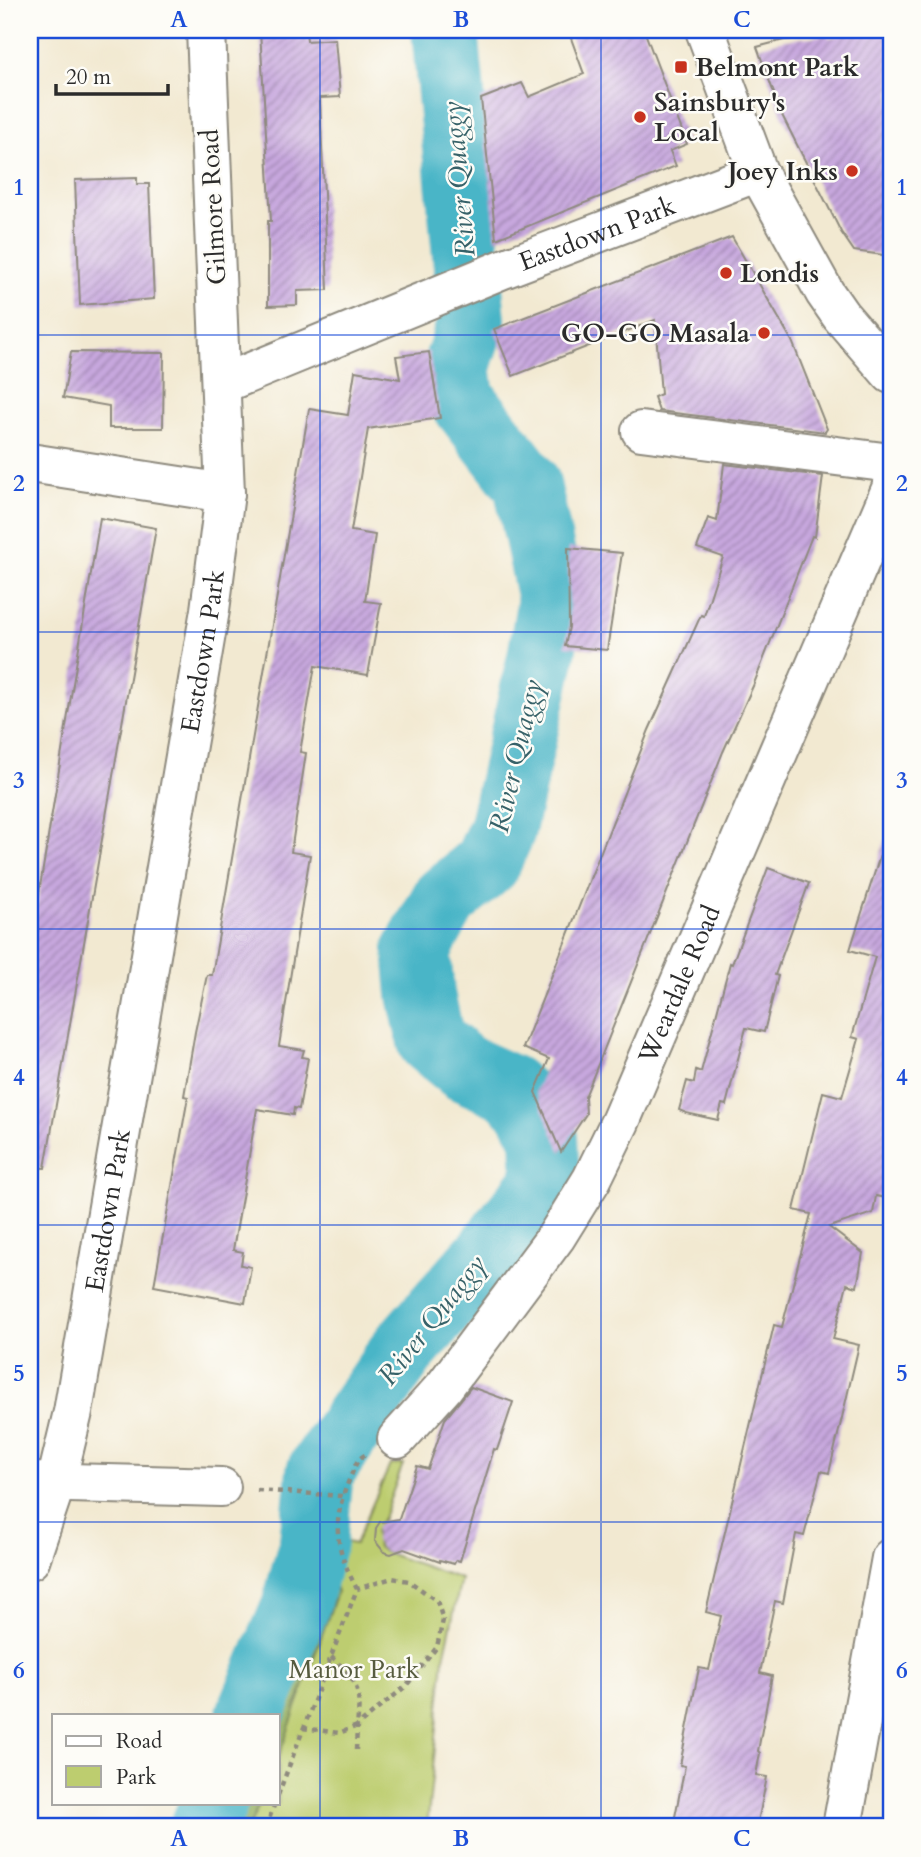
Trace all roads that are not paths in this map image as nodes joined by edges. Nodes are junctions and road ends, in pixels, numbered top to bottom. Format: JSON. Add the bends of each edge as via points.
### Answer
{"nodes":[{"id":1,"x":206,"y":30,"type":"edge"},
{"id":2,"x":705,"y":30,"type":"edge"},
{"id":3,"x":758,"y":172,"type":"junction"},
{"id":4,"x":891,"y":374,"type":"edge"},
{"id":5,"x":222,"y":384,"type":"junction"},
{"id":6,"x":641,"y":431,"type":"dead end"},
{"id":7,"x":30,"y":463,"type":"edge"},
{"id":8,"x":891,"y":463,"type":"edge"},
{"id":9,"x":891,"y":489,"type":"edge"},
{"id":10,"x":225,"y":494,"type":"junction"},
{"id":11,"x":397,"y":1438,"type":"dead end"},
{"id":12,"x":43,"y":1483,"type":"edge"},
{"id":13,"x":221,"y":1487,"type":"road end"},
{"id":14,"x":891,"y":1558,"type":"edge"},
{"id":15,"x":30,"y":1560,"type":"edge"},
{"id":16,"x":842,"y":1827,"type":"edge"}],
"edges":[{"from":1,"to":5,"type":"main road","name":"Gilmore Road"},
{"from":2,"to":3,"type":"main road"},
{"from":3,"to":4,"type":"main road","via":[[825,293]]},
{"from":3,"to":5,"type":"main road","name":"Eastdown Park","via":[[502,269]]},
{"from":5,"to":10,"type":"main road","name":"Eastdown Park"},
{"from":6,"to":8,"type":"main road"},
{"from":7,"to":10,"type":"main road"},
{"from":9,"to":11,"type":"main road","name":"Weardale Road","via":[[592,1179],[556,1237],[444,1387]]},
{"from":10,"to":12,"type":"main road","name":"Eastdown Park","via":[[74,1412]]},
{"from":12,"to":13,"type":"main road"},
{"from":12,"to":15,"type":"main road","name":"Eastdown Park"},
{"from":14,"to":16,"type":"main road"}]}
